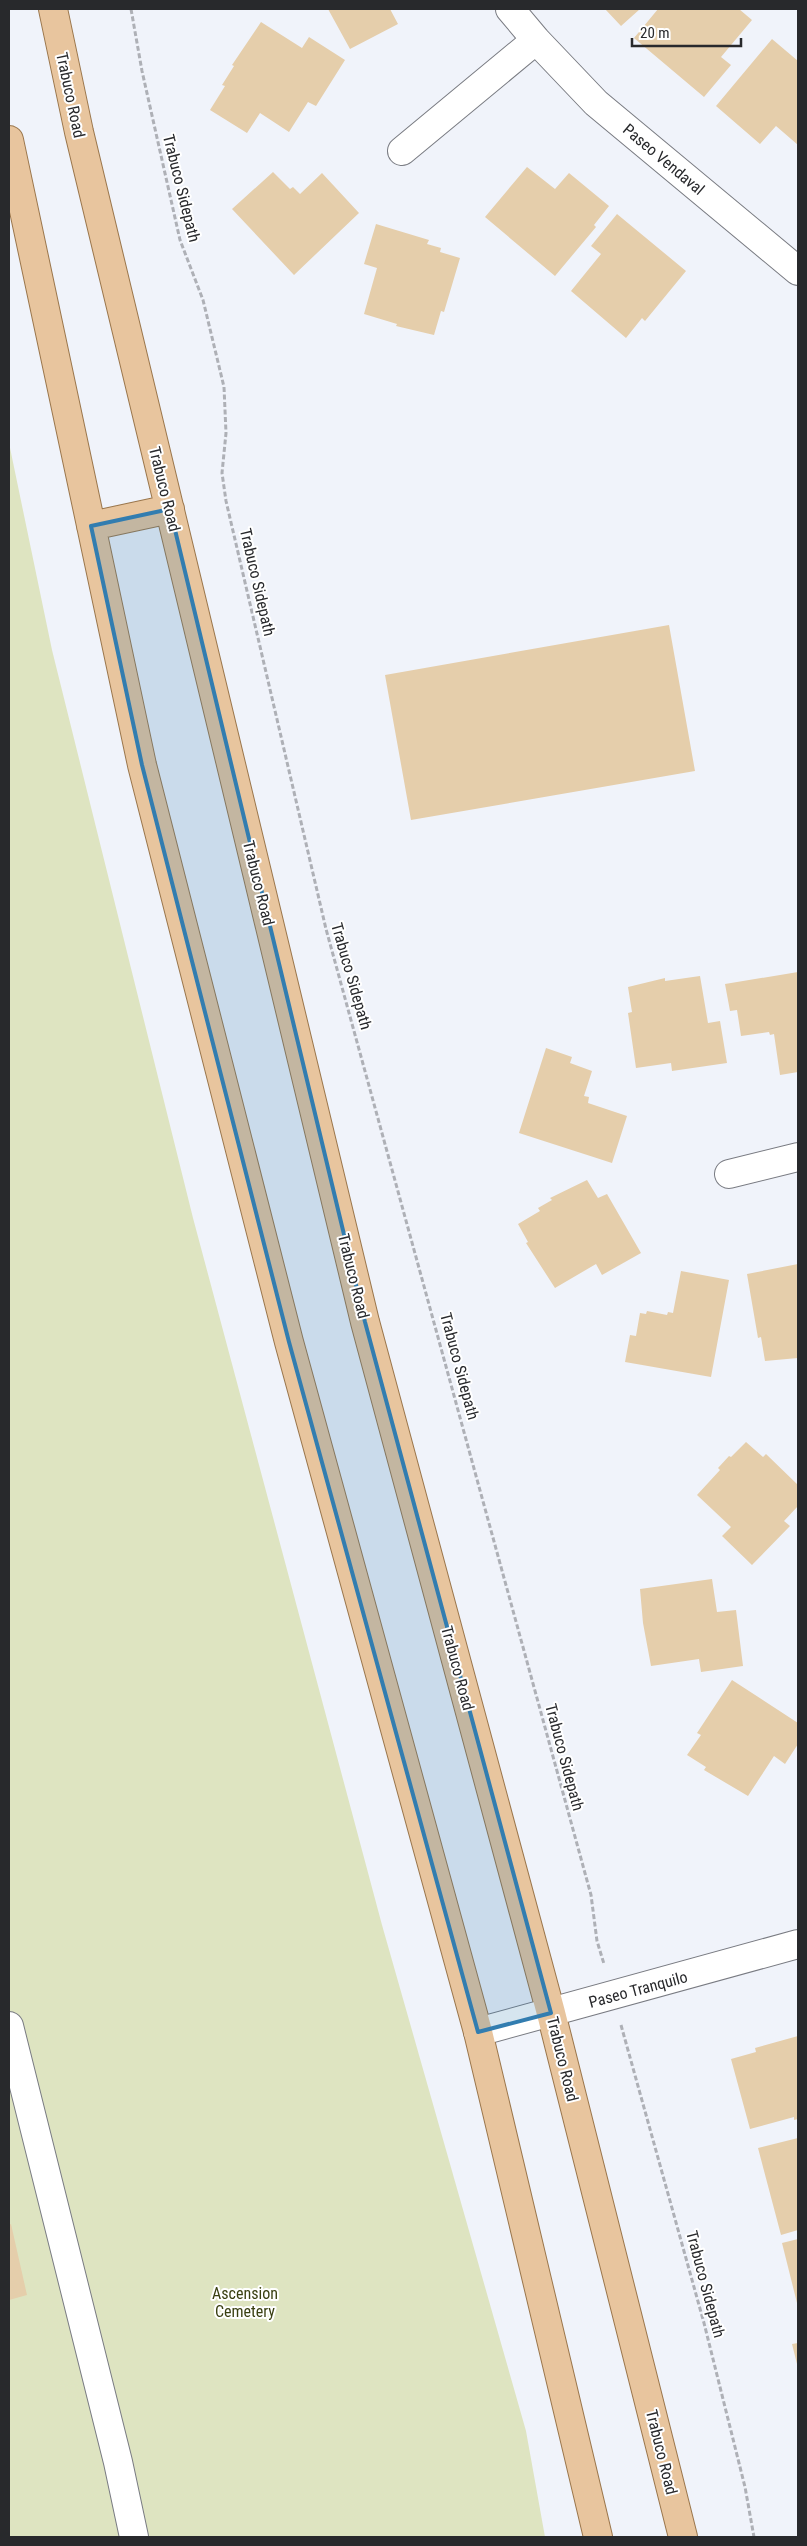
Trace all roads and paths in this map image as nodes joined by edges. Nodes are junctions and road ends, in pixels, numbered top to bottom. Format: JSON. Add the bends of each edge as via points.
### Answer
{"nodes":[{"id":1,"x":53,"y":9,"type":"edge"},
{"id":2,"x":131,"y":9,"type":"edge"},
{"id":3,"x":510,"y":9,"type":"edge"},
{"id":4,"x":536,"y":40,"type":"junction"},
{"id":5,"x":9,"y":140,"type":"edge"},
{"id":6,"x":402,"y":151,"type":"dead end"},
{"id":7,"x":798,"y":271,"type":"edge"},
{"id":8,"x":170,"y":509,"type":"junction"},
{"id":9,"x":92,"y":526,"type":"junction"},
{"id":10,"x":798,"y":1157,"type":"edge"},
{"id":11,"x":729,"y":1174,"type":"dead end"},
{"id":12,"x":597,"y":1941,"type":"dead end"},
{"id":13,"x":798,"y":1944,"type":"edge"},
{"id":14,"x":551,"y":2013,"type":"junction"},
{"id":15,"x":9,"y":2026,"type":"edge"},
{"id":16,"x":478,"y":2032,"type":"junction"},
{"id":17,"x":626,"y":2040,"type":"dead end"},
{"id":18,"x":134,"y":2537,"type":"edge"},
{"id":19,"x":598,"y":2537,"type":"edge"},
{"id":20,"x":683,"y":2537,"type":"edge"},
{"id":21,"x":754,"y":2537,"type":"edge"}],
"edges":[{"from":1,"to":8,"type":"main road","name":"Trabuco Road","via":[[79,132]]},
{"from":2,"to":12,"type":"path","name":"Trabuco Sidepath","via":[[180,240],[203,300],[224,387],[226,433],[222,472],[226,501],[310,864],[591,1895]]},
{"from":3,"to":4,"type":"street","name":"Paseo Vendaval"},
{"from":4,"to":6,"type":"street"},
{"from":4,"to":7,"type":"street","name":"Paseo Vendaval","via":[[596,102]]},
{"from":5,"to":9,"type":"main road"},
{"from":8,"to":9,"type":"main road"},
{"from":8,"to":14,"type":"main road","name":"Trabuco Road","via":[[365,1322]]},
{"from":9,"to":16,"type":"main road","via":[[142,765],[289,1342]]},
{"from":10,"to":11,"type":"street"},
{"from":13,"to":14,"type":"street","name":"Paseo Tranquilo"},
{"from":14,"to":16,"type":"street","name":"Paseo Tranquilo"},
{"from":14,"to":20,"type":"main road","name":"Trabuco Road"},
{"from":15,"to":18,"type":"street"},
{"from":16,"to":19,"type":"main road"},
{"from":17,"to":21,"type":"path","name":"Trabuco Sidepath","via":[[704,2323],[745,2487]]}]}
